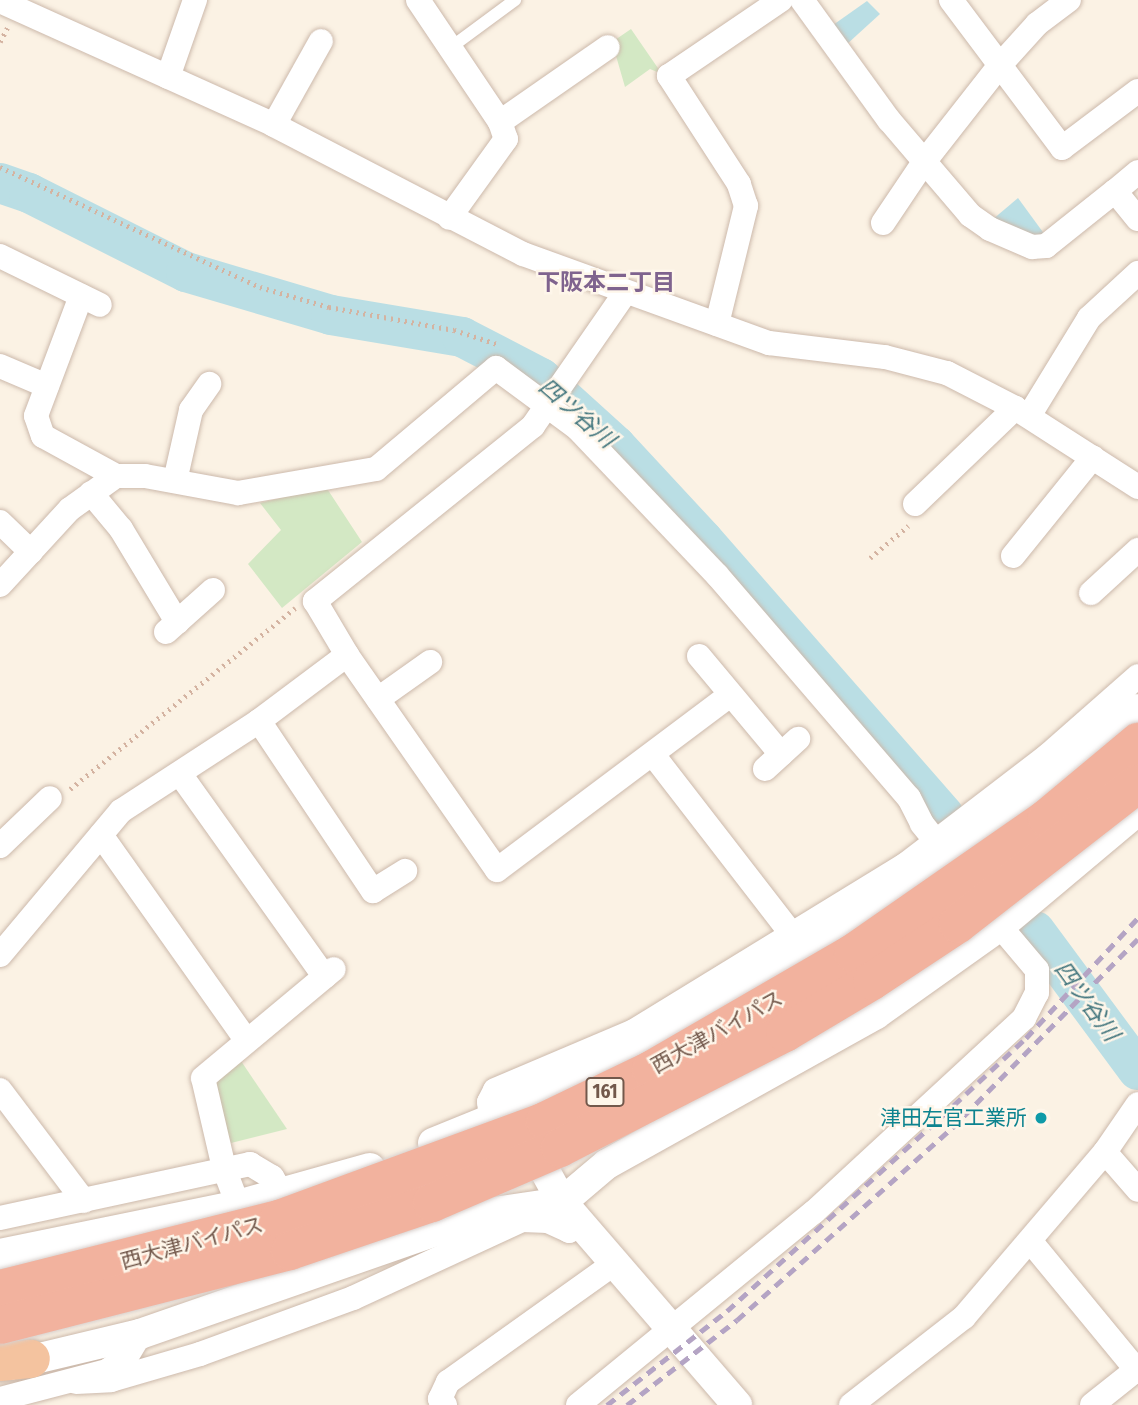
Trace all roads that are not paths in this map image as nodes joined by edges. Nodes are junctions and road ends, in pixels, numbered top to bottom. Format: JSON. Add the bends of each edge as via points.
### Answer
{"nodes":[{"id":1,"x":195,"y":0,"type":"edge"},
{"id":2,"x":418,"y":0,"type":"edge"},
{"id":3,"x":515,"y":0,"type":"edge"},
{"id":4,"x":781,"y":0,"type":"edge"},
{"id":5,"x":802,"y":0,"type":"edge"},
{"id":6,"x":951,"y":0,"type":"edge"},
{"id":7,"x":1069,"y":0,"type":"edge"},
{"id":8,"x":0,"y":1,"type":"edge"},
{"id":9,"x":321,"y":41,"type":"dead end"},
{"id":10,"x":608,"y":47,"type":"dead end"},
{"id":11,"x":450,"y":48,"type":"junction"},
{"id":12,"x":1000,"y":65,"type":"junction"},
{"id":13,"x":168,"y":77,"type":"junction"},
{"id":14,"x":1138,"y":91,"type":"edge"},
{"id":15,"x":500,"y":122,"type":"junction"},
{"id":16,"x":274,"y":125,"type":"junction"},
{"id":17,"x":924,"y":162,"type":"junction"},
{"id":18,"x":1138,"y":172,"type":"edge"},
{"id":19,"x":1115,"y":191,"type":"junction"},
{"id":20,"x":449,"y":218,"type":"junction"},
{"id":21,"x":1138,"y":219,"type":"edge"},
{"id":22,"x":883,"y":223,"type":"dead end"},
{"id":23,"x":0,"y":256,"type":"edge"},
{"id":24,"x":1138,"y":273,"type":"edge"},
{"id":25,"x":625,"y":293,"type":"junction"},
{"id":26,"x":717,"y":324,"type":"junction"},
{"id":27,"x":0,"y":366,"type":"edge"},
{"id":28,"x":209,"y":384,"type":"dead end"},
{"id":29,"x":47,"y":386,"type":"junction"},
{"id":30,"x":552,"y":396,"type":"junction"},
{"id":31,"x":1022,"y":412,"type":"junction"},
{"id":32,"x":1093,"y":457,"type":"junction"},
{"id":33,"x":116,"y":476,"type":"junction"},
{"id":34,"x":175,"y":481,"type":"junction"},
{"id":35,"x":1138,"y":487,"type":"edge"},
{"id":36,"x":90,"y":493,"type":"junction"},
{"id":37,"x":915,"y":504,"type":"road end"},
{"id":38,"x":0,"y":522,"type":"edge"},
{"id":39,"x":1138,"y":550,"type":"edge"},
{"id":40,"x":31,"y":552,"type":"junction"},
{"id":41,"x":1013,"y":556,"type":"dead end"},
{"id":42,"x":0,"y":585,"type":"edge"},
{"id":43,"x":213,"y":590,"type":"dead end"},
{"id":44,"x":1091,"y":593,"type":"dead end"},
{"id":45,"x":347,"y":655,"type":"junction"},
{"id":46,"x":699,"y":656,"type":"dead end"},
{"id":47,"x":430,"y":662,"type":"dead end"},
{"id":48,"x":1138,"y":676,"type":"edge"},
{"id":49,"x":730,"y":695,"type":"junction"},
{"id":50,"x":377,"y":699,"type":"junction"},
{"id":51,"x":1138,"y":709,"type":"edge"},
{"id":52,"x":259,"y":721,"type":"junction"},
{"id":53,"x":1138,"y":742,"type":"edge"},
{"id":54,"x":781,"y":754,"type":"dead end"},
{"id":55,"x":654,"y":756,"type":"junction"},
{"id":56,"x":180,"y":774,"type":"junction"},
{"id":57,"x":1138,"y":784,"type":"edge"},
{"id":58,"x":50,"y":798,"type":"road end"},
{"id":59,"x":1138,"y":810,"type":"edge"},
{"id":60,"x":976,"y":826,"type":"junction"},
{"id":61,"x":101,"y":835,"type":"junction"},
{"id":62,"x":0,"y":845,"type":"edge"},
{"id":63,"x":944,"y":852,"type":"junction"},
{"id":64,"x":405,"y":871,"type":"dead end"},
{"id":65,"x":1000,"y":926,"type":"junction"},
{"id":66,"x":794,"y":937,"type":"junction"},
{"id":67,"x":0,"y":955,"type":"edge"},
{"id":68,"x":247,"y":1041,"type":"junction"},
{"id":69,"x":0,"y":1090,"type":"edge"},
{"id":70,"x":1136,"y":1107,"type":"edge"},
{"id":71,"x":501,"y":1115,"type":"junction"},
{"id":72,"x":1105,"y":1152,"type":"junction"},
{"id":73,"x":224,"y":1168,"type":"junction"},
{"id":74,"x":1138,"y":1190,"type":"edge"},
{"id":75,"x":282,"y":1193,"type":"junction"},
{"id":76,"x":84,"y":1201,"type":"junction"},
{"id":77,"x":238,"y":1205,"type":"junction"},
{"id":78,"x":572,"y":1212,"type":"junction"},
{"id":79,"x":0,"y":1218,"type":"edge"},
{"id":80,"x":1031,"y":1242,"type":"junction"},
{"id":81,"x":0,"y":1254,"type":"edge"},
{"id":82,"x":616,"y":1262,"type":"junction"},
{"id":83,"x":0,"y":1289,"type":"edge"},
{"id":84,"x":0,"y":1325,"type":"edge"},
{"id":85,"x":673,"y":1330,"type":"junction"},
{"id":86,"x":140,"y":1334,"type":"junction"},
{"id":87,"x":10,"y":1363,"type":"edge"},
{"id":88,"x":1137,"y":1371,"type":"edge"},
{"id":89,"x":76,"y":1382,"type":"junction"},
{"id":90,"x":0,"y":1399,"type":"edge"},
{"id":91,"x":444,"y":1405,"type":"edge"},
{"id":92,"x":578,"y":1405,"type":"edge"},
{"id":93,"x":737,"y":1405,"type":"edge"},
{"id":94,"x":851,"y":1405,"type":"edge"},
{"id":95,"x":1092,"y":1405,"type":"edge"}],
"edges":[{"from":1,"to":13,"type":"street"},
{"from":2,"to":11,"type":"street"},
{"from":3,"to":11,"type":"lane"},
{"from":4,"to":26,"type":"street","via":[[669,76],[739,184],[746,206]]},
{"from":5,"to":17,"type":"street"},
{"from":6,"to":12,"type":"street"},
{"from":7,"to":12,"type":"street","via":[[1037,24]]},
{"from":8,"to":13,"type":"street"},
{"from":9,"to":16,"type":"street"},
{"from":10,"to":15,"type":"street"},
{"from":11,"to":15,"type":"street"},
{"from":12,"to":14,"type":"street","via":[[1062,148]]},
{"from":12,"to":17,"type":"street"},
{"from":13,"to":16,"type":"street"},
{"from":15,"to":20,"type":"street","via":[[506,139]]},
{"from":16,"to":20,"type":"street"},
{"from":17,"to":19,"type":"street","via":[[970,215],[1032,247],[1046,246]]},
{"from":17,"to":22,"type":"street"},
{"from":18,"to":19,"type":"street"},
{"from":19,"to":21,"type":"street"},
{"from":20,"to":25,"type":"street","via":[[523,254]]},
{"from":23,"to":29,"type":"street","via":[[91,300]]},
{"from":24,"to":31,"type":"street","via":[[1089,318]]},
{"from":25,"to":26,"type":"street"},
{"from":25,"to":30,"type":"street","via":[[579,366]]},
{"from":26,"to":31,"type":"street","via":[[769,343],[885,357],[947,373]]},
{"from":27,"to":29,"type":"street"},
{"from":28,"to":34,"type":"street","via":[[191,410]]},
{"from":29,"to":33,"type":"street","via":[[36,416],[43,436]]},
{"from":30,"to":34,"type":"street","via":[[496,368],[376,469],[238,493]]},
{"from":30,"to":45,"type":"street","via":[[533,426],[315,601]]},
{"from":30,"to":63,"type":"street","via":[[717,575],[909,798]]},
{"from":31,"to":32,"type":"street"},
{"from":31,"to":37,"type":"street"},
{"from":32,"to":35,"type":"street"},
{"from":32,"to":41,"type":"street"},
{"from":33,"to":34,"type":"street"},
{"from":33,"to":36,"type":"street"},
{"from":36,"to":40,"type":"street"},
{"from":36,"to":43,"type":"street","via":[[121,529],[171,627]]},
{"from":38,"to":40,"type":"street"},
{"from":39,"to":44,"type":"street"},
{"from":40,"to":42,"type":"street"},
{"from":45,"to":50,"type":"street"},
{"from":45,"to":52,"type":"street"},
{"from":46,"to":49,"type":"street"},
{"from":47,"to":50,"type":"street"},
{"from":48,"to":60,"type":"street"},
{"from":49,"to":54,"type":"street"},
{"from":49,"to":55,"type":"street"},
{"from":50,"to":55,"type":"street","via":[[497,870]]},
{"from":51,"to":60,"type":"street"},
{"from":52,"to":56,"type":"street"},
{"from":52,"to":64,"type":"street","via":[[373,891]]},
{"from":53,"to":83,"type":"highway","name":"西大津バイパス","number":"161","bridge":true,"via":[[1014,842],[853,953],[651,1070],[545,1121],[279,1219]]},
{"from":55,"to":66,"type":"street"},
{"from":56,"to":61,"type":"street","via":[[121,811]]},
{"from":56,"to":68,"type":"street","via":[[330,973]]},
{"from":57,"to":84,"type":"highway","name":"西大津バイパス","number":"161","bridge":true,"via":[[958,924],[872,981],[785,1033],[559,1148],[432,1203],[290,1251],[136,1294]]},
{"from":58,"to":62,"type":"street"},
{"from":59,"to":65,"type":"street"},
{"from":60,"to":63,"type":"street"},
{"from":61,"to":67,"type":"street"},
{"from":61,"to":68,"type":"street"},
{"from":63,"to":66,"type":"street"},
{"from":63,"to":71,"type":"street","via":[[759,984]]},
{"from":65,"to":78,"type":"street","via":[[876,1014],[607,1164]]},
{"from":65,"to":85,"type":"street","via":[[1037,970],[1037,993],[1024,1018],[814,1212]]},
{"from":66,"to":71,"type":"street","via":[[634,1031],[495,1090],[489,1102]]},
{"from":68,"to":73,"type":"street","via":[[203,1078]]},
{"from":69,"to":76,"type":"street"},
{"from":70,"to":72,"type":"street"},
{"from":71,"to":75,"type":"street","via":[[374,1167]]},
{"from":71,"to":78,"type":"street"},
{"from":72,"to":74,"type":"street"},
{"from":72,"to":80,"type":"street"},
{"from":73,"to":75,"type":"street","via":[[250,1164],[272,1177]]},
{"from":73,"to":76,"type":"street"},
{"from":73,"to":77,"type":"street"},
{"from":75,"to":77,"type":"street"},
{"from":76,"to":79,"type":"street"},
{"from":77,"to":81,"type":"street"},
{"from":78,"to":82,"type":"street"},
{"from":78,"to":86,"type":"street","via":[[487,1213]]},
{"from":78,"to":89,"type":"street","via":[[569,1231],[548,1221],[522,1220],[353,1298],[200,1354],[111,1380]]},
{"from":80,"to":88,"type":"street"},
{"from":80,"to":94,"type":"street","via":[[964,1317]]},
{"from":82,"to":85,"type":"street"},
{"from":82,"to":91,"type":"street","via":[[448,1381],[440,1399]]},
{"from":85,"to":92,"type":"street"},
{"from":85,"to":93,"type":"street"},
{"from":86,"to":87,"type":"street"},
{"from":86,"to":89,"type":"street","via":[[127,1356],[107,1371]]},
{"from":88,"to":95,"type":"street"},
{"from":89,"to":90,"type":"street"}]}
